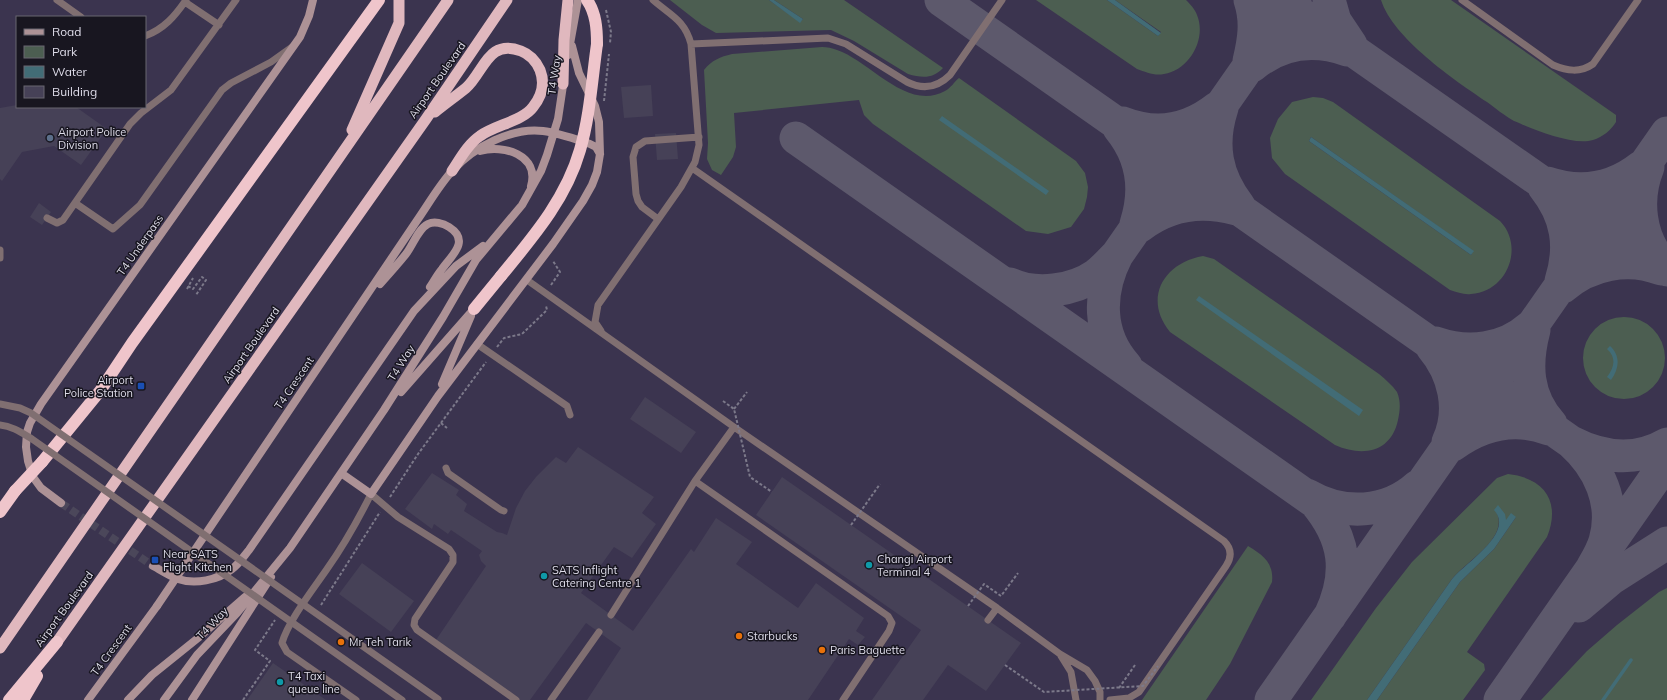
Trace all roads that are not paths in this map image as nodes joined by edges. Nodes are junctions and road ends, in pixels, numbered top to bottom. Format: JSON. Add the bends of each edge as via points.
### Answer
{"nodes":[{"id":1,"x":57,"y":0,"type":"edge"},
{"id":2,"x":236,"y":0,"type":"edge"},
{"id":3,"x":313,"y":0,"type":"edge"},
{"id":4,"x":378,"y":0,"type":"edge"},
{"id":5,"x":399,"y":0,"type":"edge"},
{"id":6,"x":448,"y":0,"type":"edge"},
{"id":7,"x":507,"y":0,"type":"edge"},
{"id":8,"x":568,"y":0,"type":"edge"},
{"id":9,"x":578,"y":0,"type":"edge"},
{"id":10,"x":587,"y":0,"type":"edge"},
{"id":11,"x":653,"y":0,"type":"edge"},
{"id":12,"x":1002,"y":0,"type":"edge"},
{"id":13,"x":1462,"y":0,"type":"edge"},
{"id":14,"x":1638,"y":0,"type":"edge"},
{"id":15,"x":185,"y":1,"type":"edge"},
{"id":16,"x":80,"y":16,"type":"edge"},
{"id":17,"x":219,"y":25,"type":"junction"},
{"id":18,"x":572,"y":32,"type":"junction"},
{"id":19,"x":146,"y":36,"type":"edge"},
{"id":20,"x":691,"y":44,"type":"junction"},
{"id":21,"x":293,"y":45,"type":"junction"},
{"id":22,"x":563,"y":84,"type":"junction"},
{"id":23,"x":426,"y":118,"type":"junction"},
{"id":24,"x":554,"y":133,"type":"junction"},
{"id":25,"x":699,"y":137,"type":"junction"},
{"id":26,"x":600,"y":154,"type":"junction"},
{"id":27,"x":470,"y":155,"type":"junction"},
{"id":28,"x":340,"y":156,"type":"junction"},
{"id":29,"x":692,"y":168,"type":"junction"},
{"id":30,"x":452,"y":171,"type":"junction"},
{"id":31,"x":529,"y":193,"type":"junction"},
{"id":32,"x":75,"y":203,"type":"junction"},
{"id":33,"x":47,"y":218,"type":"dead end"},
{"id":34,"x":658,"y":218,"type":"junction"},
{"id":35,"x":498,"y":234,"type":"junction"},
{"id":36,"x":0,"y":250,"type":"edge"},
{"id":37,"x":0,"y":258,"type":"edge"},
{"id":38,"x":527,"y":280,"type":"junction"},
{"id":39,"x":474,"y":309,"type":"junction"},
{"id":40,"x":357,"y":310,"type":"junction"},
{"id":41,"x":414,"y":311,"type":"junction"},
{"id":42,"x":605,"y":336,"type":"junction"},
{"id":43,"x":477,"y":344,"type":"junction"},
{"id":44,"x":438,"y":396,"type":"junction"},
{"id":45,"x":0,"y":404,"type":"edge"},
{"id":46,"x":384,"y":410,"type":"junction"},
{"id":47,"x":570,"y":416,"type":"dead end"},
{"id":48,"x":0,"y":425,"type":"edge"},
{"id":49,"x":734,"y":427,"type":"junction"},
{"id":50,"x":446,"y":468,"type":"dead end"},
{"id":51,"x":341,"y":473,"type":"junction"},
{"id":52,"x":695,"y":481,"type":"junction"},
{"id":53,"x":371,"y":494,"type":"junction"},
{"id":54,"x":60,"y":502,"type":"tunnel mouth"},
{"id":55,"x":504,"y":511,"type":"dead end"},
{"id":56,"x":0,"y":512,"type":"edge"},
{"id":57,"x":290,"y":548,"type":"junction"},
{"id":58,"x":153,"y":566,"type":"tunnel mouth"},
{"id":59,"x":259,"y":585,"type":"junction"},
{"id":60,"x":997,"y":608,"type":"junction"},
{"id":61,"x":610,"y":615,"type":"dead end"},
{"id":62,"x":988,"y":620,"type":"dead end"},
{"id":63,"x":599,"y":632,"type":"dead end"},
{"id":64,"x":57,"y":642,"type":"junction"},
{"id":65,"x":0,"y":648,"type":"edge"},
{"id":66,"x":1060,"y":654,"type":"junction"},
{"id":67,"x":439,"y":699,"type":"edge"},
{"id":68,"x":10,"y":700,"type":"edge"},
{"id":69,"x":23,"y":700,"type":"edge"},
{"id":70,"x":88,"y":700,"type":"edge"},
{"id":71,"x":128,"y":700,"type":"edge"},
{"id":72,"x":164,"y":700,"type":"edge"},
{"id":73,"x":192,"y":700,"type":"edge"},
{"id":74,"x":356,"y":700,"type":"edge"},
{"id":75,"x":402,"y":700,"type":"edge"},
{"id":76,"x":516,"y":700,"type":"edge"},
{"id":77,"x":551,"y":700,"type":"edge"},
{"id":78,"x":843,"y":700,"type":"edge"},
{"id":79,"x":1076,"y":700,"type":"edge"},
{"id":80,"x":1100,"y":700,"type":"edge"},
{"id":81,"x":1110,"y":700,"type":"edge"}],
"edges":[{"from":1,"to":16,"type":"lane"},
{"from":2,"to":17,"type":"lane"},
{"from":3,"to":21,"type":"main road","name":"T4 Underpass","via":[[304,27]]},
{"from":4,"to":56,"type":"highway","bridge":true,"via":[[100,391]]},
{"from":5,"to":28,"type":"highway","via":[[396,28]]},
{"from":6,"to":28,"type":"highway"},
{"from":7,"to":23,"type":"highway","name":"Airport Boulevard"},
{"from":8,"to":22,"type":"highway"},
{"from":9,"to":18,"type":"main road","name":"T4 Way"},
{"from":10,"to":39,"type":"highway","bridge":true,"via":[[594,16],[597,44],[580,150],[569,180],[550,215]]},
{"from":11,"to":20,"type":"lane","via":[[680,21],[687,31]]},
{"from":12,"to":20,"type":"lane","via":[[950,75],[944,81],[927,88],[907,82],[853,48],[833,39]]},
{"from":13,"to":14,"type":"lane","via":[[1553,65],[1576,71],[1593,64]]},
{"from":15,"to":17,"type":"lane"},
{"from":15,"to":19,"type":"lane","via":[[168,23]]},
{"from":17,"to":32,"type":"lane","via":[[171,90],[130,124]]},
{"from":18,"to":22,"type":"main road","name":"T4 Way"},
{"from":18,"to":26,"type":"main road","via":[[574,60],[595,106],[599,122]]},
{"from":20,"to":25,"type":"lane"},
{"from":21,"to":32,"type":"lane","via":[[271,62],[222,90],[140,205],[113,229]]},
{"from":21,"to":54,"type":"main road","name":"T4 Underpass","via":[[30,423],[26,447],[33,477],[41,488]]},
{"from":22,"to":24,"type":"main road","name":"T4 Way"},
{"from":23,"to":30,"type":"highway","via":[[467,87],[490,55],[496,51],[519,50],[534,60],[539,67],[542,75],[541,92],[532,109],[475,140]]},
{"from":23,"to":64,"type":"highway","name":"Airport Boulevard"},
{"from":24,"to":26,"type":"main road","name":"T4 Crescent","via":[[590,144],[596,147]]},
{"from":24,"to":27,"type":"main road","name":"T4 Crescent","via":[[541,130],[516,133],[486,145]]},
{"from":24,"to":31,"type":"main road","name":"T4 Way","via":[[541,171]]},
{"from":25,"to":29,"type":"lane","via":[[698,154]]},
{"from":25,"to":34,"type":"lane","via":[[645,141],[636,147],[633,157],[638,201]]},
{"from":26,"to":38,"type":"main road","via":[[597,172],[583,201]]},
{"from":27,"to":30,"type":"main road","name":"T4 Crescent"},
{"from":27,"to":31,"type":"main road","via":[[485,150],[504,149],[514,152],[527,162],[531,170],[532,182]]},
{"from":28,"to":65,"type":"highway"},
{"from":29,"to":34,"type":"lane"},
{"from":29,"to":81,"type":"lane","via":[[1228,545],[1231,555],[1226,566],[1139,692],[1129,698]]},
{"from":30,"to":40,"type":"main road","name":"T4 Crescent"},
{"from":31,"to":35,"type":"main road","name":"T4 Way"},
{"from":32,"to":33,"type":"lane","via":[[60,222],[53,222]]},
{"from":34,"to":42,"type":"lane","via":[[598,306],[595,322]]},
{"from":35,"to":41,"type":"main road","via":[[456,266]]},
{"from":35,"to":46,"type":"main road","name":"T4 Way","via":[[476,260]]},
{"from":36,"to":37,"type":"lane"},
{"from":38,"to":42,"type":"lane"},
{"from":38,"to":43,"type":"main road"},
{"from":39,"to":44,"type":"main road"},
{"from":39,"to":46,"type":"main road"},
{"from":40,"to":41,"type":"main road","via":[[406,254],[424,228],[432,223],[445,225],[458,237],[458,250]]},
{"from":40,"to":70,"type":"main road","name":"T4 Crescent","bridge":true,"via":[[157,606]]},
{"from":41,"to":58,"type":"main road","via":[[234,568],[213,579],[190,581],[178,579]]},
{"from":42,"to":49,"type":"lane"},
{"from":43,"to":44,"type":"main road"},
{"from":43,"to":47,"type":"lane","via":[[567,406]]},
{"from":44,"to":53,"type":"main road"},
{"from":45,"to":67,"type":"lane","bridge":true,"via":[[31,413]]},
{"from":46,"to":51,"type":"main road","name":"T4 Way"},
{"from":48,"to":75,"type":"lane","bridge":true,"via":[[19,431],[32,439]]},
{"from":49,"to":52,"type":"lane"},
{"from":49,"to":60,"type":"lane"},
{"from":50,"to":55,"type":"lane","via":[[448,473]]},
{"from":51,"to":53,"type":"main road"},
{"from":51,"to":57,"type":"main road","name":"T4 Way"},
{"from":52,"to":61,"type":"lane"},
{"from":52,"to":78,"type":"lane","via":[[888,616],[892,623],[889,631]]},
{"from":53,"to":74,"type":"lane","via":[[347,540],[300,609],[282,643],[287,652]]},
{"from":53,"to":76,"type":"lane","via":[[398,517],[449,549],[453,555],[453,562],[415,619],[414,625],[417,630]]},
{"from":57,"to":59,"type":"main road","name":"T4 Way"},
{"from":57,"to":73,"type":"main road"},
{"from":59,"to":71,"type":"main road","via":[[152,675]]},
{"from":59,"to":72,"type":"main road","name":"T4 Way","via":[[237,613],[197,655]]},
{"from":60,"to":62,"type":"lane"},
{"from":60,"to":66,"type":"lane"},
{"from":63,"to":77,"type":"lane"},
{"from":64,"to":68,"type":"highway","name":"Airport Boulevard"},
{"from":64,"to":69,"type":"highway"},
{"from":66,"to":79,"type":"lane","via":[[1071,672]]},
{"from":66,"to":80,"type":"lane","via":[[1092,675],[1098,686]]}]}
